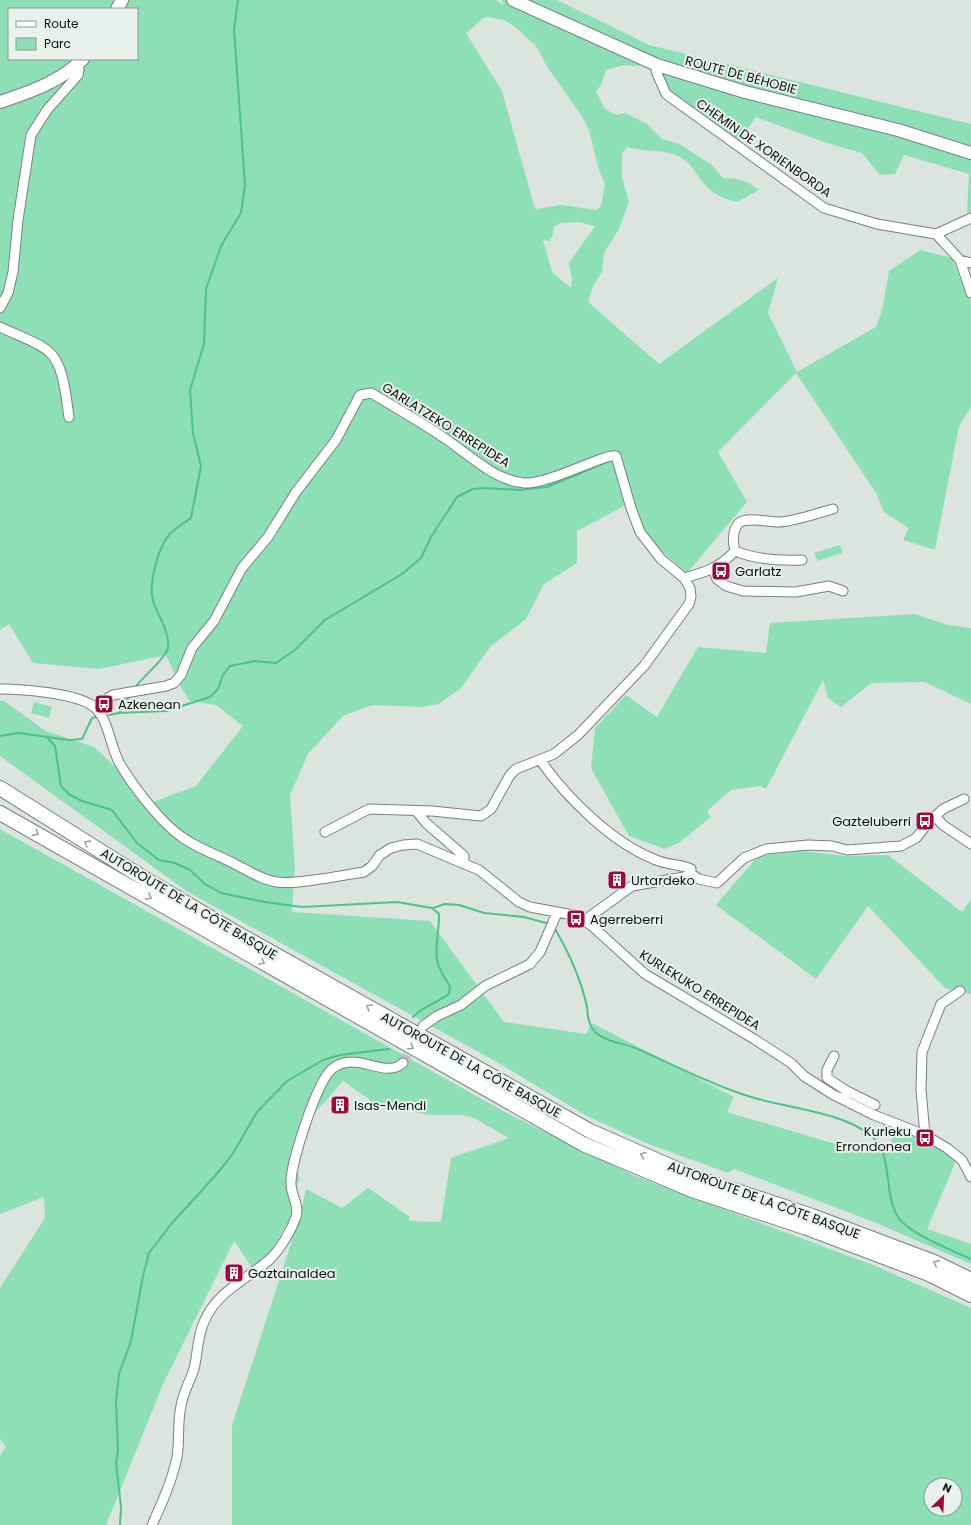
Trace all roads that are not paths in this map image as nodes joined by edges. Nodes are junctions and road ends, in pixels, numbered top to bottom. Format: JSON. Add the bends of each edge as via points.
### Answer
{"nodes":[{"id":1,"x":513,"y":0,"type":"edge"},
{"id":2,"x":80,"y":62,"type":"edge"},
{"id":3,"x":657,"y":66,"type":"junction"},
{"id":4,"x":0,"y":96,"type":"edge"},
{"id":5,"x":0,"y":102,"type":"edge"},
{"id":6,"x":971,"y":153,"type":"edge"},
{"id":7,"x":971,"y":218,"type":"edge"},
{"id":8,"x":936,"y":234,"type":"junction"},
{"id":9,"x":960,"y":260,"type":"junction"},
{"id":10,"x":971,"y":263,"type":"edge"},
{"id":11,"x":971,"y":294,"type":"edge"},
{"id":12,"x":0,"y":308,"type":"edge"},
{"id":13,"x":0,"y":327,"type":"edge"},
{"id":14,"x":69,"y":417,"type":"dead end"},
{"id":15,"x":833,"y":509,"type":"dead end"},
{"id":16,"x":735,"y":551,"type":"junction"},
{"id":17,"x":802,"y":560,"type":"dead end"},
{"id":18,"x":713,"y":569,"type":"junction"},
{"id":19,"x":684,"y":578,"type":"junction"},
{"id":20,"x":843,"y":591,"type":"dead end"},
{"id":21,"x":0,"y":689,"type":"edge"},
{"id":22,"x":94,"y":706,"type":"junction"},
{"id":23,"x":540,"y":760,"type":"junction"},
{"id":24,"x":0,"y":788,"type":"edge"},
{"id":25,"x":964,"y":799,"type":"dead end"},
{"id":26,"x":417,"y":812,"type":"junction"},
{"id":27,"x":0,"y":813,"type":"edge"},
{"id":28,"x":935,"y":816,"type":"junction"},
{"id":29,"x":325,"y":832,"type":"dead end"},
{"id":30,"x":971,"y":844,"type":"edge"},
{"id":31,"x":464,"y":864,"type":"junction"},
{"id":32,"x":691,"y":874,"type":"junction"},
{"id":33,"x":556,"y":913,"type":"junction"},
{"id":34,"x":585,"y":920,"type":"junction"},
{"id":35,"x":960,"y":991,"type":"dead end"},
{"id":36,"x":423,"y":1026,"type":"dead end"},
{"id":37,"x":834,"y":1056,"type":"dead end"},
{"id":38,"x":404,"y":1063,"type":"tunnel mouth"},
{"id":39,"x":845,"y":1095,"type":"junction"},
{"id":40,"x":875,"y":1105,"type":"dead end"},
{"id":41,"x":925,"y":1135,"type":"junction"},
{"id":42,"x":971,"y":1177,"type":"edge"},
{"id":43,"x":971,"y":1280,"type":"edge"},
{"id":44,"x":971,"y":1295,"type":"edge"},
{"id":45,"x":152,"y":1525,"type":"edge"}],
"edges":[{"from":1,"to":3,"type":"main road","name":"ROUTE DE BÉHOBIE"},
{"from":2,"to":4,"type":"main road"},
{"from":2,"to":5,"type":"main road","via":[[62,76],[42,86]]},
{"from":2,"to":12,"type":"street","via":[[78,75],[47,110],[31,135],[13,272],[8,293]]},
{"from":3,"to":6,"type":"main road","name":"ROUTE DE BÉHOBIE","via":[[745,92],[898,130]]},
{"from":3,"to":8,"type":"street","name":"CHEMIN DE XORIENBORDA","via":[[656,71],[666,94],[824,208],[877,224]]},
{"from":7,"to":8,"type":"street"},
{"from":8,"to":9,"type":"street"},
{"from":9,"to":10,"type":"street"},
{"from":9,"to":11,"type":"street"},
{"from":13,"to":14,"type":"street","via":[[48,350],[55,359],[65,388]]},
{"from":15,"to":16,"type":"street","via":[[780,522],[744,520],[738,524],[732,541]]},
{"from":16,"to":17,"type":"street","via":[[772,561]]},
{"from":16,"to":18,"type":"street"},
{"from":18,"to":19,"type":"street"},
{"from":18,"to":20,"type":"street","via":[[717,579],[726,586],[743,591],[796,592],[829,586]]},
{"from":19,"to":22,"type":"street","name":"GARLATZEKO ERREPIDEA","via":[[661,559],[640,532],[616,456],[611,454],[544,481],[526,484],[514,482],[496,474],[378,397],[366,393],[360,395],[336,440],[296,492],[268,537],[242,568],[214,621],[192,648],[181,675],[174,683],[166,686],[113,695]]},
{"from":19,"to":23,"type":"street","name":"GARLATZEKO ERREPIDEA","via":[[690,588],[689,604],[644,666],[566,746]]},
{"from":21,"to":22,"type":"street","via":[[50,693]]},
{"from":22,"to":31,"type":"street","name":"KURLEKUKO ERREPIDEA","via":[[103,716],[109,740],[120,763],[155,812],[182,837],[259,876],[278,882],[364,872],[386,851],[403,844],[418,844]]},
{"from":23,"to":26,"type":"street","name":"GARLATZEKO ERREPIDEA","via":[[513,772],[491,809],[481,816]]},
{"from":23,"to":32,"type":"street","via":[[558,784],[589,816],[631,848],[655,860],[691,869]]},
{"from":43,"to":24,"type":"highway","name":"AUTOROUTE DE LA CÔTE BASQUE","one_way":true,"via":[[934,1262],[812,1216],[697,1178],[590,1131],[233,931]]},
{"from":25,"to":28,"type":"street"},
{"from":26,"to":29,"type":"street","name":"GARLATZEKO ERREPIDEA","via":[[369,809]]},
{"from":26,"to":31,"type":"street","via":[[464,856]]},
{"from":27,"to":44,"type":"highway","name":"AUTOROUTE DE LA CÔTE BASQUE","one_way":true,"via":[[583,1144],[692,1190],[807,1228],[929,1274]]},
{"from":28,"to":30,"type":"street","via":[[943,825]]},
{"from":28,"to":32,"type":"street","via":[[916,838],[901,846],[847,850],[832,846],[808,845],[766,849],[744,858],[717,883],[699,879]]},
{"from":31,"to":33,"type":"street","name":"KURLEKUKO ERREPIDEA","via":[[484,873],[519,902],[538,910]]},
{"from":32,"to":34,"type":"street","via":[[632,886]]},
{"from":33,"to":34,"type":"street","name":"KURLEKUKO ERREPIDEA","via":[[569,913]]},
{"from":33,"to":36,"type":"street","via":[[540,952],[530,964],[485,986],[461,1006],[437,1016]]},
{"from":34,"to":39,"type":"street","name":"KURLEKUKO ERREPIDEA","via":[[645,974],[754,1039],[791,1063],[804,1076]]},
{"from":35,"to":41,"type":"street","via":[[941,1004],[922,1052]]},
{"from":37,"to":39,"type":"street","via":[[827,1070],[827,1078]]},
{"from":38,"to":45,"type":"street","via":[[395,1069],[386,1069],[348,1062],[332,1069],[326,1075],[309,1116],[292,1174],[292,1192],[297,1209],[295,1220],[274,1255],[224,1293],[209,1311],[204,1322],[194,1368],[180,1406],[177,1457],[167,1490]]},
{"from":39,"to":40,"type":"street"},
{"from":39,"to":41,"type":"street","name":"KURLEKUKO ERREPIDEA","via":[[874,1115]]},
{"from":41,"to":42,"type":"street","name":"KURLEKUKO ERREPIDEA","via":[[962,1160]]}]}
